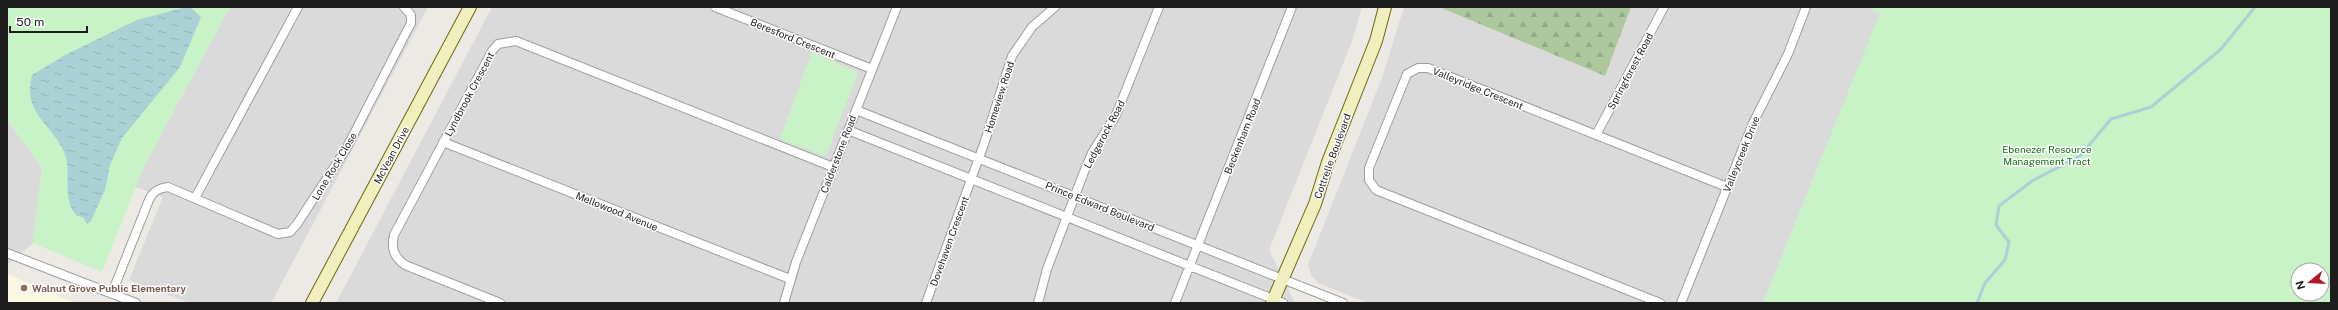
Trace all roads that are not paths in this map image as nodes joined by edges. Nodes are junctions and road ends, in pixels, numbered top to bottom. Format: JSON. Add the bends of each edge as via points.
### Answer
{"nodes":[{"id":1,"x":298,"y":7,"type":"edge"},
{"id":2,"x":404,"y":7,"type":"edge"},
{"id":3,"x":470,"y":7,"type":"edge"},
{"id":4,"x":715,"y":7,"type":"edge"},
{"id":5,"x":897,"y":7,"type":"edge"},
{"id":6,"x":1055,"y":7,"type":"edge"},
{"id":7,"x":1159,"y":7,"type":"edge"},
{"id":8,"x":1292,"y":7,"type":"edge"},
{"id":9,"x":1385,"y":7,"type":"edge"},
{"id":10,"x":1664,"y":7,"type":"edge"},
{"id":11,"x":1806,"y":7,"type":"edge"},
{"id":12,"x":872,"y":69,"type":"junction"},
{"id":13,"x":856,"y":110,"type":"junction"},
{"id":14,"x":848,"y":130,"type":"junction"},
{"id":15,"x":1596,"y":135,"type":"junction"},
{"id":16,"x":443,"y":142,"type":"junction"},
{"id":17,"x":979,"y":158,"type":"junction"},
{"id":18,"x":833,"y":167,"type":"junction"},
{"id":19,"x":971,"y":178,"type":"junction"},
{"id":20,"x":1727,"y":187,"type":"junction"},
{"id":21,"x":1074,"y":196,"type":"junction"},
{"id":22,"x":195,"y":198,"type":"junction"},
{"id":23,"x":1066,"y":216,"type":"junction"},
{"id":24,"x":1197,"y":245,"type":"junction"},
{"id":25,"x":7,"y":253,"type":"edge"},
{"id":26,"x":1189,"y":265,"type":"junction"},
{"id":27,"x":790,"y":279,"type":"junction"},
{"id":28,"x":1284,"y":279,"type":"junction"},
{"id":29,"x":112,"y":293,"type":"junction"},
{"id":30,"x":1276,"y":302,"type":"edge"},
{"id":31,"x":136,"y":303,"type":"edge"},
{"id":32,"x":312,"y":303,"type":"edge"},
{"id":33,"x":500,"y":303,"type":"edge"},
{"id":34,"x":784,"y":303,"type":"edge"},
{"id":35,"x":926,"y":303,"type":"edge"},
{"id":36,"x":1038,"y":303,"type":"edge"},
{"id":37,"x":1175,"y":303,"type":"edge"},
{"id":38,"x":1343,"y":303,"type":"edge"},
{"id":39,"x":1660,"y":303,"type":"edge"},
{"id":40,"x":1681,"y":303,"type":"edge"}],
"edges":[{"from":1,"to":22,"type":"street"},
{"from":2,"to":22,"type":"street","name":"Lone Rock Close","via":[[412,15],[411,23],[346,150],[298,224],[290,232],[278,234]]},
{"from":3,"to":32,"type":"main road","name":"McVean Drive"},
{"from":4,"to":12,"type":"street","name":"Beresford Crescent"},
{"from":5,"to":12,"type":"street","name":"Calderstone Road"},
{"from":6,"to":17,"type":"street","name":"Homeview Road","via":[[1032,27],[1012,56]]},
{"from":7,"to":21,"type":"street","name":"Ledgerock Road","via":[[1116,115],[1092,153]]},
{"from":8,"to":24,"type":"street","name":"Beckenham Road"},
{"from":9,"to":28,"type":"main road","name":"Cottrelle Boulevard","via":[[1368,62]]},
{"from":10,"to":15,"type":"street","name":"Springforest Road"},
{"from":11,"to":20,"type":"street","name":"Valleycreek Drive","via":[[1788,54],[1753,122]]},
{"from":12,"to":13,"type":"street","name":"Calderstone Road"},
{"from":13,"to":14,"type":"street","name":"Calderstone Road"},
{"from":13,"to":17,"type":"street","name":"Prince Edward Boulevard"},
{"from":14,"to":18,"type":"street","name":"Calderstone Road"},
{"from":14,"to":19,"type":"street"},
{"from":15,"to":20,"type":"street","name":"Valleyridge Crescent"},
{"from":15,"to":39,"type":"street","name":"Valleyridge Crescent","via":[[1428,68],[1418,68],[1412,70],[1404,81],[1369,168],[1369,180],[1380,192]]},
{"from":16,"to":18,"type":"street","name":"Lyndbrook Crescent","via":[[495,47],[506,41],[516,40]]},
{"from":16,"to":27,"type":"street","name":"Mellowood Avenue"},
{"from":16,"to":33,"type":"street","name":"Lyndbrook Crescent","via":[[394,236],[394,253],[405,265]]},
{"from":17,"to":19,"type":"street","name":"Homeview Road"},
{"from":17,"to":21,"type":"street","name":"Prince Edward Boulevard"},
{"from":18,"to":27,"type":"street","name":"Calderstone Road"},
{"from":19,"to":23,"type":"street"},
{"from":19,"to":35,"type":"street","name":"Dovehaven Crescent"},
{"from":20,"to":40,"type":"street","name":"Valleycreek Drive"},
{"from":21,"to":23,"type":"street","name":"Ledgerock Road"},
{"from":21,"to":24,"type":"street","name":"Prince Edward Boulevard"},
{"from":22,"to":29,"type":"street","name":"Lone Rock Close","via":[[168,187],[156,190],[152,194]]},
{"from":23,"to":26,"type":"street"},
{"from":23,"to":36,"type":"street"},
{"from":24,"to":26,"type":"street","name":"Beckenham Road"},
{"from":24,"to":28,"type":"street","name":"Prince Edward Boulevard"},
{"from":25,"to":29,"type":"street"},
{"from":26,"to":30,"type":"street"},
{"from":26,"to":37,"type":"street","name":"Beckenham Road"},
{"from":27,"to":34,"type":"street","name":"Calderstone Road"},
{"from":28,"to":30,"type":"main road","name":"Cottrelle Boulevard"},
{"from":28,"to":38,"type":"street","name":"Prince Edward Boulevard"},
{"from":29,"to":31,"type":"street"}]}
